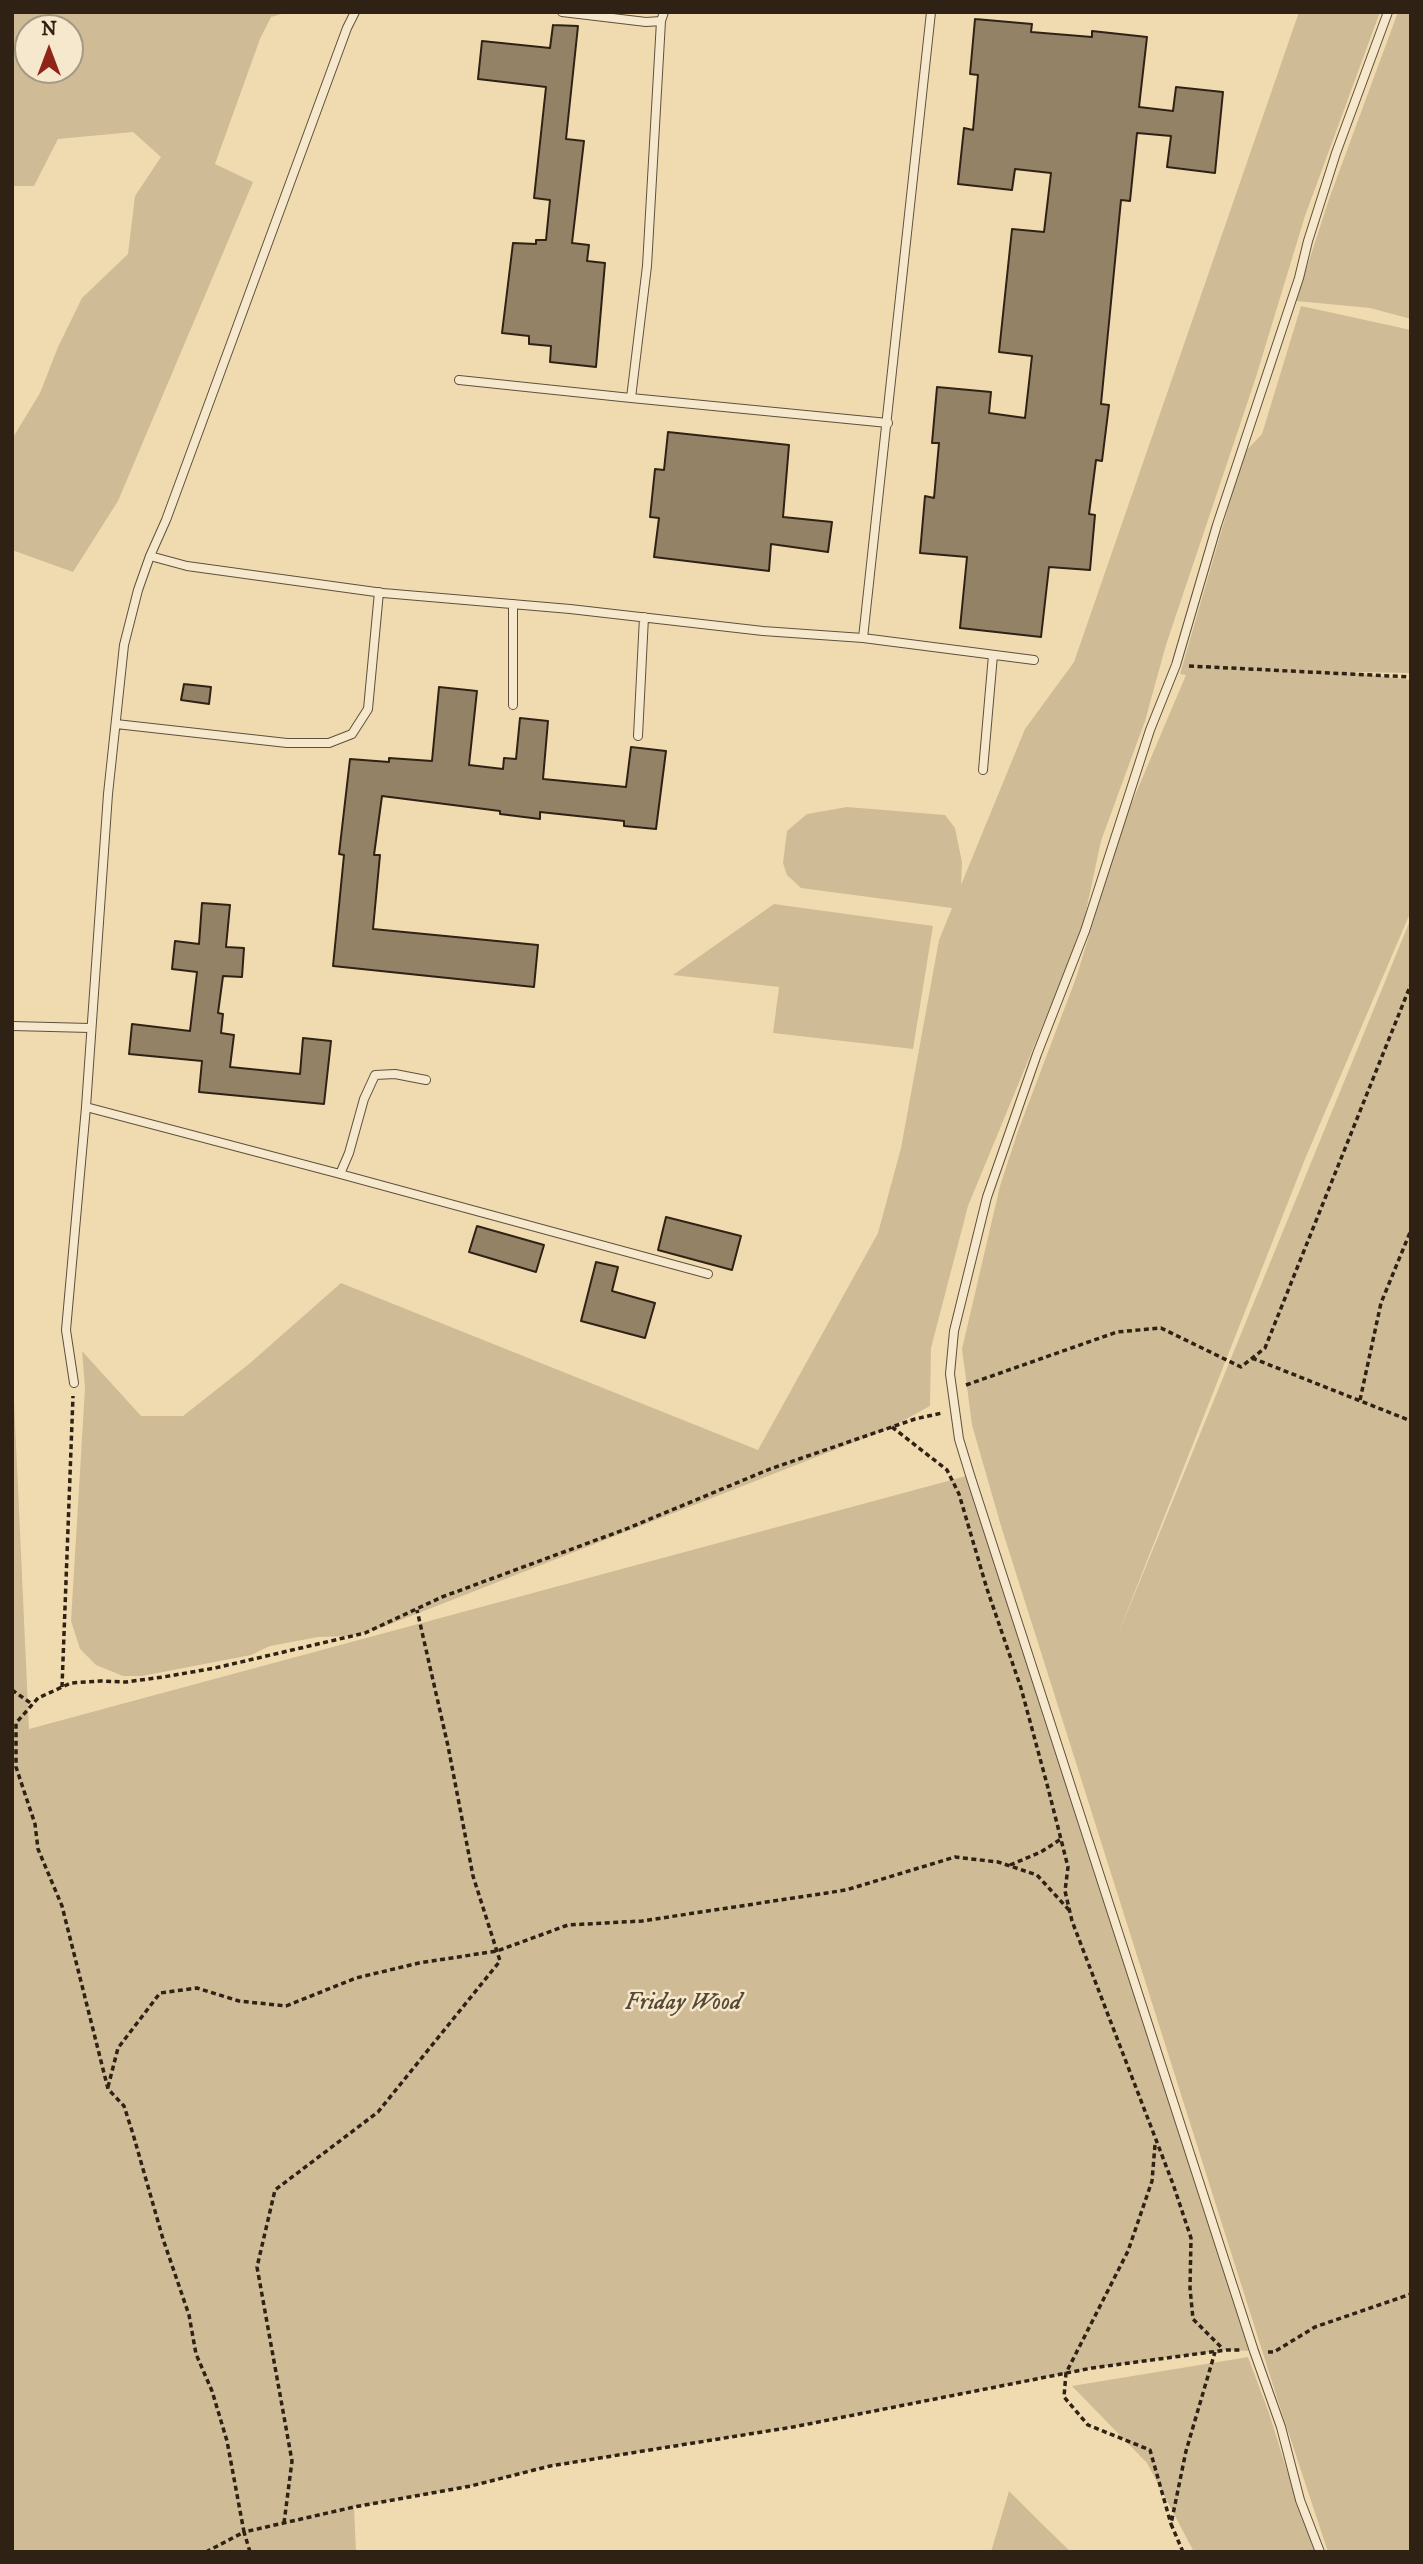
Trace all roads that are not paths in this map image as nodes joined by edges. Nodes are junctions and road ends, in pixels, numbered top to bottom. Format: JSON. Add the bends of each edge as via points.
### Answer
{"nodes":[{"id":1,"x":355,"y":12,"type":"edge"},
{"id":2,"x":562,"y":12,"type":"edge"},
{"id":3,"x":664,"y":12,"type":"edge"},
{"id":4,"x":931,"y":12,"type":"edge"},
{"id":5,"x":1388,"y":12,"type":"edge"},
{"id":6,"x":661,"y":21,"type":"junction"},
{"id":7,"x":459,"y":380,"type":"dead end"},
{"id":8,"x":631,"y":398,"type":"junction"},
{"id":9,"x":888,"y":423,"type":"junction"},
{"id":10,"x":150,"y":556,"type":"junction"},
{"id":11,"x":379,"y":592,"type":"junction"},
{"id":12,"x":513,"y":604,"type":"junction"},
{"id":13,"x":644,"y":617,"type":"junction"},
{"id":14,"x":863,"y":638,"type":"junction"},
{"id":15,"x":993,"y":655,"type":"junction"},
{"id":16,"x":1034,"y":660,"type":"dead end"},
{"id":17,"x":513,"y":705,"type":"dead end"},
{"id":18,"x":116,"y":723,"type":"junction"},
{"id":19,"x":638,"y":736,"type":"dead end"},
{"id":20,"x":983,"y":770,"type":"dead end"},
{"id":21,"x":12,"y":1026,"type":"edge"},
{"id":22,"x":90,"y":1028,"type":"junction"},
{"id":23,"x":426,"y":1080,"type":"dead end"},
{"id":24,"x":86,"y":1107,"type":"junction"},
{"id":25,"x":340,"y":1174,"type":"junction"},
{"id":26,"x":708,"y":1274,"type":"dead end"},
{"id":27,"x":74,"y":1383,"type":"road end"},
{"id":28,"x":1320,"y":2552,"type":"edge"}],
"edges":[{"from":1,"to":10,"type":"lane"},
{"from":2,"to":6,"type":"lane"},
{"from":3,"to":6,"type":"lane"},
{"from":4,"to":9,"type":"lane"},
{"from":5,"to":28,"type":"lane","via":[[1336,153],[1177,665],[1150,730],[1084,931],[987,1197],[954,1331],[950,1374],[959,1439],[978,1500]]},
{"from":6,"to":8,"type":"lane","via":[[647,266]]},
{"from":7,"to":8,"type":"lane"},
{"from":8,"to":9,"type":"lane"},
{"from":9,"to":14,"type":"lane"},
{"from":10,"to":11,"type":"lane","via":[[187,566]]},
{"from":10,"to":18,"type":"lane","via":[[124,645]]},
{"from":11,"to":12,"type":"lane"},
{"from":11,"to":18,"type":"lane","via":[[368,709],[352,734],[329,743],[287,743]]},
{"from":12,"to":13,"type":"lane"},
{"from":12,"to":17,"type":"lane"},
{"from":13,"to":14,"type":"lane"},
{"from":13,"to":19,"type":"lane"},
{"from":14,"to":15,"type":"lane"},
{"from":15,"to":16,"type":"lane"},
{"from":15,"to":20,"type":"lane"},
{"from":18,"to":22,"type":"lane"},
{"from":21,"to":22,"type":"lane"},
{"from":22,"to":24,"type":"lane"},
{"from":23,"to":25,"type":"lane","via":[[375,1075]]},
{"from":24,"to":25,"type":"lane"},
{"from":24,"to":27,"type":"lane","via":[[66,1331]]},
{"from":25,"to":26,"type":"lane"}]}
